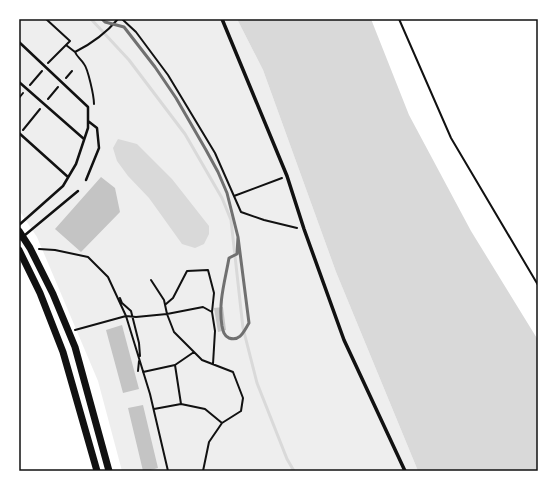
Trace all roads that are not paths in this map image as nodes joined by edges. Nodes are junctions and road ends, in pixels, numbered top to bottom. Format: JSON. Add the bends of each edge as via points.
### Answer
{"nodes":[{"id":1,"x":222,"y":19,"type":"edge"},
{"id":2,"x":19,"y":42,"type":"edge"},
{"id":3,"x":19,"y":82,"type":"edge"},
{"id":4,"x":88,"y":120,"type":"junction"},
{"id":5,"x":19,"y":133,"type":"edge"},
{"id":6,"x":84,"y":139,"type":"junction"},
{"id":7,"x":68,"y":177,"type":"junction"},
{"id":8,"x":86,"y":180,"type":"dead end"},
{"id":9,"x":78,"y":191,"type":"dead end"},
{"id":10,"x":19,"y":225,"type":"edge"},
{"id":11,"x":20,"y":236,"type":"edge"},
{"id":12,"x":19,"y":250,"type":"edge"},
{"id":13,"x":97,"y":471,"type":"edge"},
{"id":14,"x":109,"y":471,"type":"edge"},
{"id":15,"x":405,"y":471,"type":"edge"}],
"edges":[{"from":1,"to":15,"type":"street","via":[[287,176],[344,340]]},
{"from":2,"to":4,"type":"lane","via":[[88,107]]},
{"from":3,"to":6,"type":"lane"},
{"from":4,"to":6,"type":"lane"},
{"from":4,"to":8,"type":"lane","via":[[97,128],[99,148]]},
{"from":5,"to":7,"type":"lane"},
{"from":6,"to":7,"type":"lane","via":[[76,164]]},
{"from":7,"to":10,"type":"lane","via":[[63,186]]},
{"from":9,"to":11,"type":"lane"},
{"from":11,"to":14,"type":"main road","via":[[30,248],[53,294],[75,347]]},
{"from":12,"to":13,"type":"main road","via":[[40,293],[63,352]]}]}
